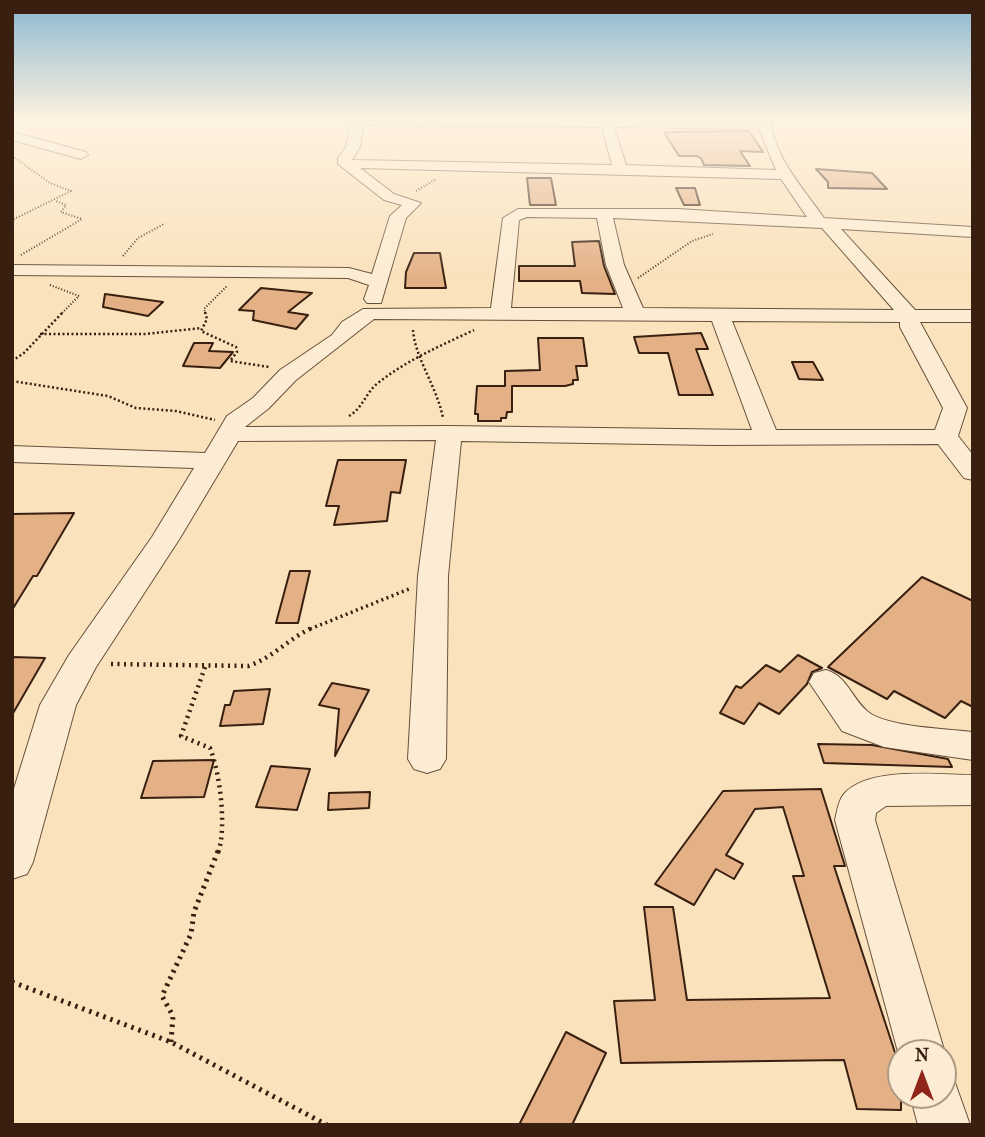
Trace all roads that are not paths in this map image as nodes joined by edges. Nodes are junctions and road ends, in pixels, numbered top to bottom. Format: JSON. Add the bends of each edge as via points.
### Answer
{"nodes":[{"id":1,"x":356,"y":172,"type":"edge"},
{"id":2,"x":706,"y":172,"type":"edge"},
{"id":3,"x":786,"y":172,"type":"edge"},
{"id":4,"x":788,"y":175,"type":"junction"},
{"id":5,"x":604,"y":213,"type":"junction"},
{"id":6,"x":822,"y":221,"type":"junction"},
{"id":7,"x":973,"y":232,"type":"edge"},
{"id":8,"x":12,"y":270,"type":"edge"},
{"id":9,"x":380,"y":282,"type":"junction"},
{"id":10,"x":370,"y":313,"type":"junction"},
{"id":11,"x":635,"y":314,"type":"junction"},
{"id":12,"x":503,"y":315,"type":"junction"},
{"id":13,"x":720,"y":316,"type":"junction"},
{"id":14,"x":910,"y":316,"type":"junction"},
{"id":15,"x":973,"y":316,"type":"edge"},
{"id":16,"x":233,"y":428,"type":"junction"},
{"id":17,"x":454,"y":434,"type":"junction"},
{"id":18,"x":766,"y":436,"type":"junction"},
{"id":19,"x":945,"y":437,"type":"junction"},
{"id":20,"x":12,"y":454,"type":"edge"},
{"id":21,"x":212,"y":461,"type":"junction"},
{"id":22,"x":973,"y":472,"type":"edge"},
{"id":23,"x":826,"y":682,"type":"dead end"},
{"id":24,"x":972,"y":748,"type":"edge"},
{"id":25,"x":427,"y":759,"type":"dead end"},
{"id":26,"x":973,"y":790,"type":"edge"},
{"id":27,"x":12,"y":862,"type":"edge"},
{"id":28,"x":917,"y":1039,"type":"edge"}],
"edges":[{"from":1,"to":9,"type":"street","via":[[389,197],[413,204],[398,216]]},
{"from":2,"to":4,"type":"street"},
{"from":3,"to":4,"type":"street"},
{"from":4,"to":6,"type":"street"},
{"from":5,"to":6,"type":"street"},
{"from":5,"to":11,"type":"street","via":[[615,265]]},
{"from":5,"to":12,"type":"street","via":[[534,211],[511,218]]},
{"from":6,"to":7,"type":"street"},
{"from":6,"to":14,"type":"street"},
{"from":8,"to":9,"type":"street","via":[[349,273]]},
{"from":9,"to":10,"type":"street"},
{"from":10,"to":12,"type":"street"},
{"from":10,"to":16,"type":"street","via":[[294,371]]},
{"from":11,"to":12,"type":"street"},
{"from":11,"to":13,"type":"street"},
{"from":13,"to":14,"type":"street"},
{"from":13,"to":18,"type":"street"},
{"from":14,"to":15,"type":"street"},
{"from":14,"to":19,"type":"street","via":[[911,327],[955,408]]},
{"from":16,"to":17,"type":"street","via":[[321,434]]},
{"from":16,"to":21,"type":"street"},
{"from":17,"to":18,"type":"street"},
{"from":17,"to":25,"type":"street","via":[[433,576]]},
{"from":18,"to":19,"type":"street"},
{"from":19,"to":22,"type":"street"},
{"from":20,"to":21,"type":"street"},
{"from":21,"to":27,"type":"street","via":[[58,705]]},
{"from":23,"to":24,"type":"street","via":[[855,722],[884,733]]},
{"from":26,"to":28,"type":"street","via":[[879,791],[858,805],[855,820]]}]}
